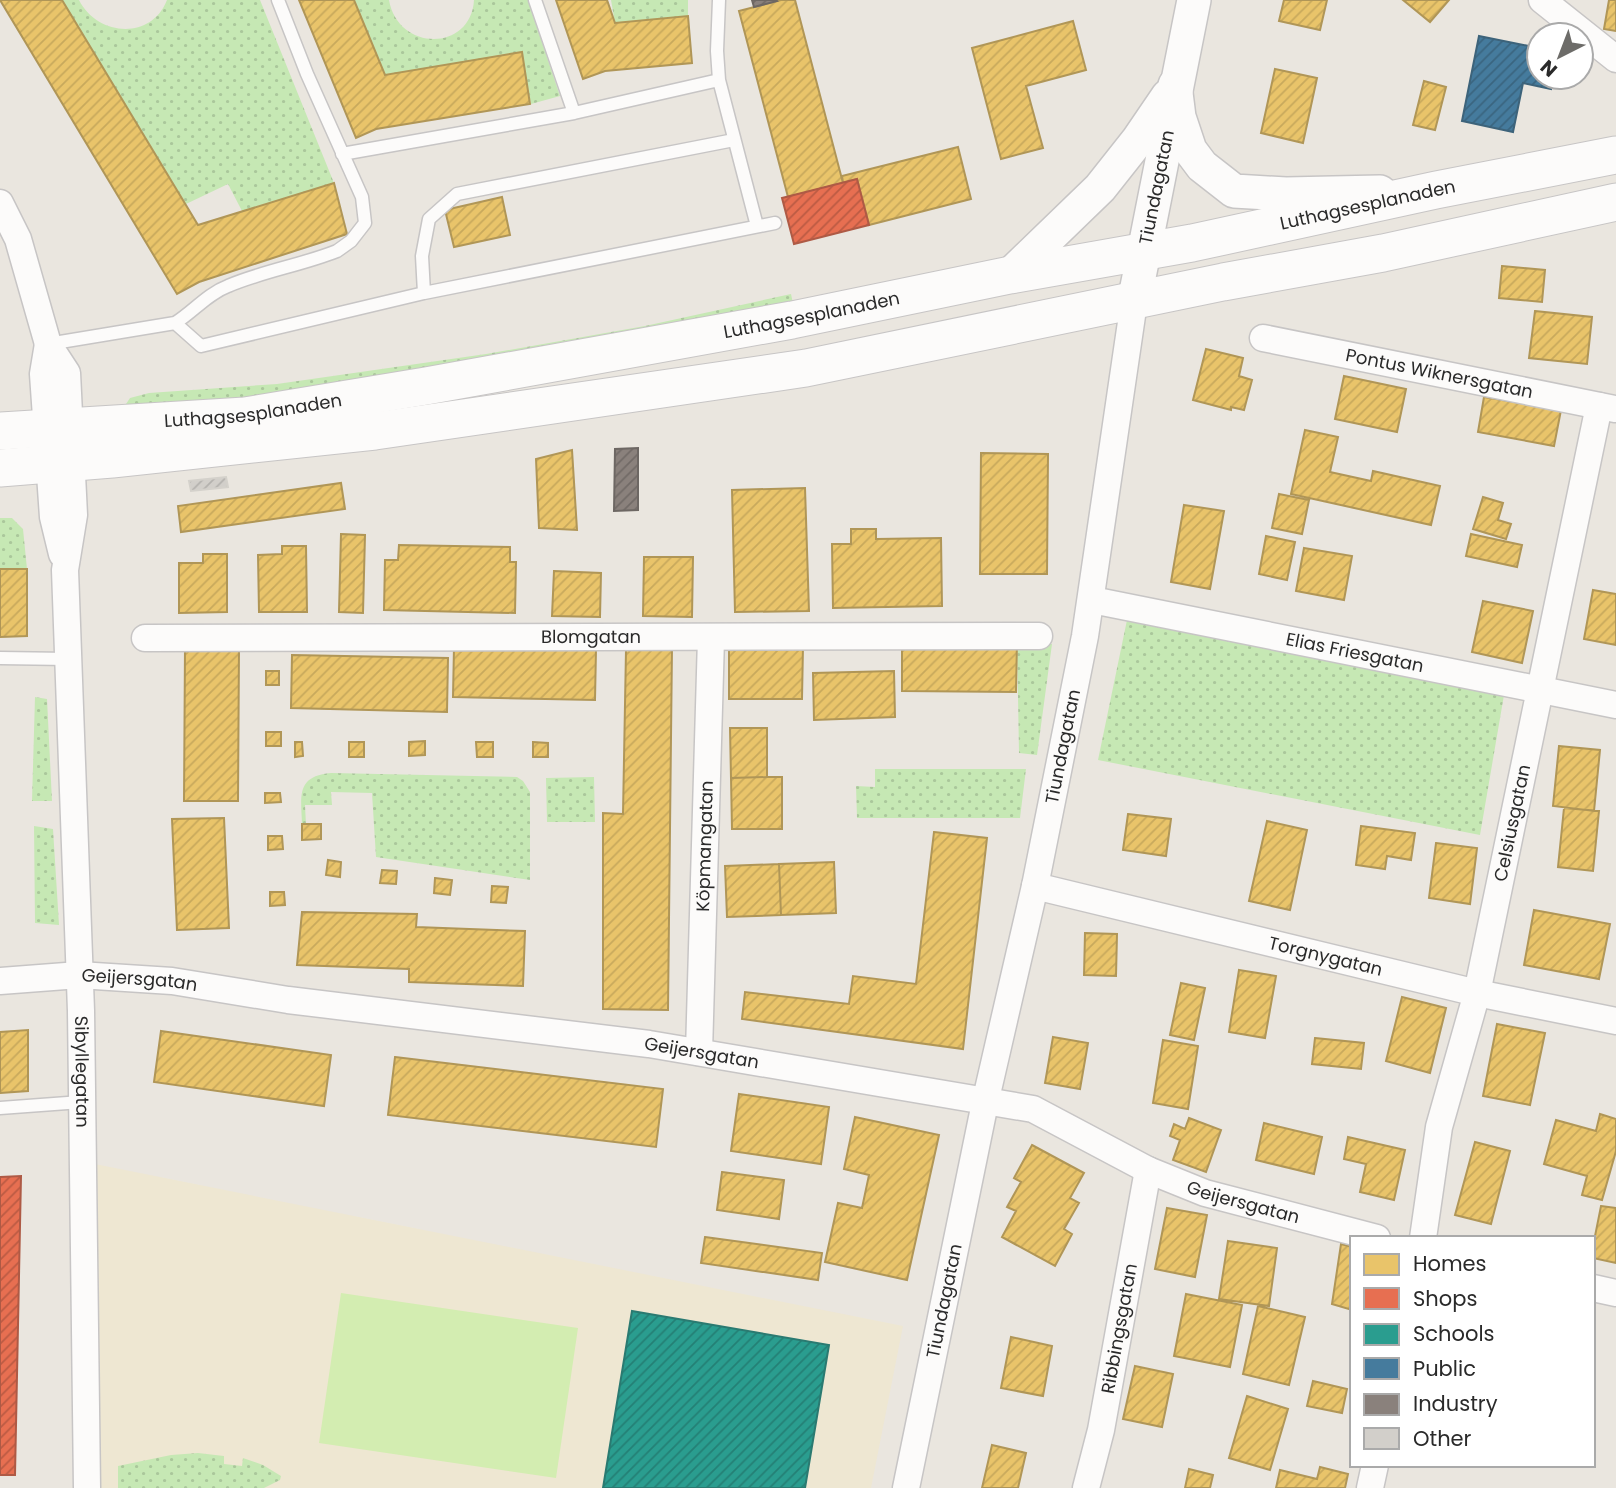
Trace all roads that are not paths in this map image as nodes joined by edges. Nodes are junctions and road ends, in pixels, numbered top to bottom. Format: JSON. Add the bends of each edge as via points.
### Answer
{"nodes":[{"id":1,"x":278,"y":0,"type":"edge"},
{"id":2,"x":535,"y":0,"type":"edge"},
{"id":3,"x":719,"y":0,"type":"edge"},
{"id":4,"x":1194,"y":0,"type":"edge"},
{"id":5,"x":1542,"y":0,"type":"edge"},
{"id":6,"x":1616,"y":59,"type":"edge"},
{"id":7,"x":719,"y":80,"type":"junction"},
{"id":8,"x":1175,"y":85,"type":"junction"},
{"id":9,"x":574,"y":113,"type":"junction"},
{"id":10,"x":734,"y":140,"type":"junction"},
{"id":11,"x":342,"y":155,"type":"junction"},
{"id":12,"x":1616,"y":155,"type":"edge"},
{"id":13,"x":1436,"y":190,"type":"junction"},
{"id":14,"x":1616,"y":202,"type":"edge"},
{"id":15,"x":0,"y":203,"type":"edge"},
{"id":16,"x":775,"y":223,"type":"dead end"},
{"id":17,"x":757,"y":226,"type":"junction"},
{"id":18,"x":1144,"y":252,"type":"junction"},
{"id":19,"x":1010,"y":275,"type":"junction"},
{"id":20,"x":424,"y":293,"type":"junction"},
{"id":21,"x":1134,"y":302,"type":"junction"},
{"id":22,"x":175,"y":323,"type":"junction"},
{"id":23,"x":1263,"y":338,"type":"dead end"},
{"id":24,"x":48,"y":344,"type":"junction"},
{"id":25,"x":1607,"y":408,"type":"edge"},
{"id":26,"x":0,"y":431,"type":"edge"},
{"id":27,"x":59,"y":446,"type":"junction"},
{"id":28,"x":0,"y":468,"type":"edge"},
{"id":29,"x":1092,"y":600,"type":"junction"},
{"id":30,"x":1038,"y":636,"type":"dead end"},
{"id":31,"x":145,"y":638,"type":"dead end"},
{"id":32,"x":711,"y":638,"type":"junction"},
{"id":33,"x":0,"y":658,"type":"edge"},
{"id":34,"x":68,"y":659,"type":"junction"},
{"id":35,"x":1541,"y":690,"type":"junction"},
{"id":36,"x":1616,"y":705,"type":"edge"},
{"id":37,"x":1035,"y":886,"type":"junction"},
{"id":38,"x":79,"y":975,"type":"junction"},
{"id":39,"x":0,"y":981,"type":"edge"},
{"id":40,"x":1477,"y":993,"type":"junction"},
{"id":41,"x":1616,"y":1021,"type":"edge"},
{"id":42,"x":699,"y":1052,"type":"junction"},
{"id":43,"x":81,"y":1102,"type":"junction"},
{"id":44,"x":985,"y":1103,"type":"junction"},
{"id":45,"x":0,"y":1108,"type":"edge"},
{"id":46,"x":1148,"y":1170,"type":"junction"},
{"id":47,"x":1369,"y":1236,"type":"edge"},
{"id":48,"x":1423,"y":1236,"type":"edge"},
{"id":49,"x":1595,"y":1288,"type":"edge"},
{"id":50,"x":1616,"y":1293,"type":"edge"},
{"id":51,"x":1375,"y":1467,"type":"edge"},
{"id":52,"x":87,"y":1488,"type":"edge"},
{"id":53,"x":906,"y":1488,"type":"edge"},
{"id":54,"x":1086,"y":1488,"type":"edge"},
{"id":55,"x":1370,"y":1488,"type":"edge"}],
"edges":[{"from":1,"to":11,"type":"lane"},
{"from":2,"to":9,"type":"lane"},
{"from":3,"to":7,"type":"lane"},
{"from":4,"to":8,"type":"street","name":"Tiundagatan"},
{"from":5,"to":6,"type":"street"},
{"from":7,"to":9,"type":"lane"},
{"from":7,"to":10,"type":"lane"},
{"from":8,"to":13,"type":"street","via":[[1190,150],[1202,166],[1234,191]]},
{"from":8,"to":18,"type":"street","name":"Tiundagatan"},
{"from":8,"to":19,"type":"street","via":[[1100,188]]},
{"from":9,"to":11,"type":"lane"},
{"from":10,"to":17,"type":"lane"},
{"from":10,"to":20,"type":"lane","via":[[457,194],[429,219],[422,256]]},
{"from":11,"to":22,"type":"lane","via":[[362,197],[365,223],[351,241],[312,261],[228,286]]},
{"from":12,"to":13,"type":"main road","name":"Luthagsesplanaden"},
{"from":13,"to":18,"type":"main road","name":"Luthagsesplanaden"},
{"from":14,"to":21,"type":"main road","name":"Luthagsesplanaden"},
{"from":15,"to":24,"type":"street","name":"Sibyllegatan","via":[[18,239]]},
{"from":16,"to":17,"type":"lane"},
{"from":17,"to":20,"type":"lane"},
{"from":18,"to":19,"type":"main road","name":"Luthagsesplanaden"},
{"from":18,"to":21,"type":"street","name":"Tiundagatan"},
{"from":19,"to":27,"type":"main road","name":"Luthagsesplanaden","via":[[792,320]]},
{"from":20,"to":22,"type":"lane","via":[[201,346]]},
{"from":21,"to":27,"type":"main road","name":"Luthagsesplanaden","via":[[806,368],[375,430]]},
{"from":21,"to":29,"type":"street","name":"Tiundagatan"},
{"from":22,"to":24,"type":"lane"},
{"from":23,"to":25,"type":"street","name":"Pontus Wiknersgatan"},
{"from":24,"to":27,"type":"street","name":"Sibyllegatan","via":[[67,373]]},
{"from":25,"to":35,"type":"street","name":"Celsiusgatan"},
{"from":26,"to":27,"type":"main road","name":"Luthagsesplanaden"},
{"from":27,"to":28,"type":"main road","name":"Luthagsesplanaden"},
{"from":27,"to":34,"type":"street","name":"Sibyllegatan","via":[[53,517],[65,570]]},
{"from":29,"to":35,"type":"street","name":"Elias Friesgatan"},
{"from":29,"to":37,"type":"street","name":"Tiundagatan"},
{"from":30,"to":32,"type":"street","name":"Blomgatan"},
{"from":31,"to":32,"type":"street","name":"Blomgatan"},
{"from":32,"to":42,"type":"street","name":"Köpmangatan"},
{"from":33,"to":34,"type":"lane"},
{"from":34,"to":38,"type":"street","name":"Sibyllegatan"},
{"from":35,"to":36,"type":"street","name":"Elias Friesgatan"},
{"from":35,"to":40,"type":"street","name":"Celsiusgatan"},
{"from":37,"to":40,"type":"street","name":"Torgnygatan"},
{"from":37,"to":44,"type":"street","name":"Tiundagatan"},
{"from":38,"to":39,"type":"street","name":"Geijersgatan"},
{"from":38,"to":42,"type":"street","name":"Geijersgatan","via":[[173,981]]},
{"from":38,"to":43,"type":"street","name":"Sibyllegatan"},
{"from":40,"to":41,"type":"street","name":"Torgnygatan"},
{"from":40,"to":48,"type":"street","name":"Celsiusgatan","via":[[1439,1127]]},
{"from":42,"to":44,"type":"street","name":"Geijersgatan"},
{"from":43,"to":45,"type":"lane"},
{"from":43,"to":52,"type":"street","name":"Sibyllegatan"},
{"from":44,"to":46,"type":"street","name":"Geijersgatan","via":[[1033,1109]]},
{"from":44,"to":53,"type":"street","name":"Tiundagatan"},
{"from":46,"to":47,"type":"street","name":"Geijersgatan","via":[[1206,1193]]},
{"from":46,"to":54,"type":"street","name":"Ribbingsgatan","via":[[1101,1430]]},
{"from":49,"to":50,"type":"street"},
{"from":51,"to":55,"type":"street"}]}
